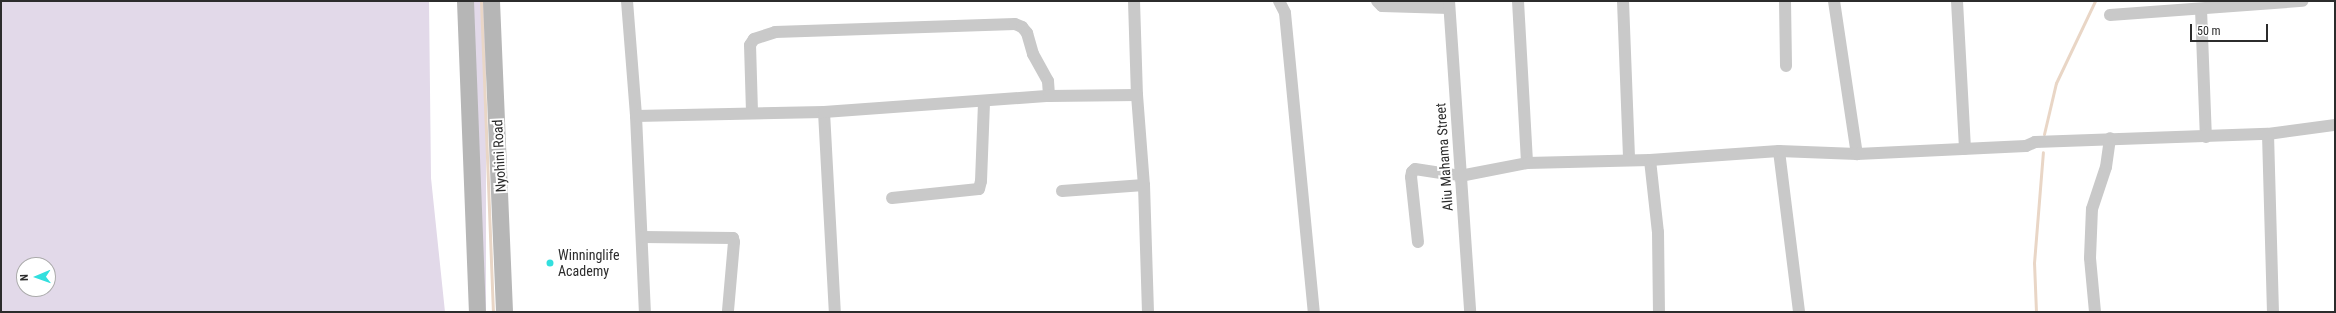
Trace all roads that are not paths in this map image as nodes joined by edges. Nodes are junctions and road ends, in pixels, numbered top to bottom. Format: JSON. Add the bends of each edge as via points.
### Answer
{"nodes":[{"id":1,"x":465,"y":1,"type":"edge"},
{"id":2,"x":491,"y":1,"type":"edge"},
{"id":3,"x":627,"y":1,"type":"edge"},
{"id":4,"x":1134,"y":1,"type":"edge"},
{"id":5,"x":1280,"y":1,"type":"edge"},
{"id":6,"x":1377,"y":1,"type":"edge"},
{"id":7,"x":1518,"y":1,"type":"edge"},
{"id":8,"x":1623,"y":1,"type":"edge"},
{"id":9,"x":1785,"y":1,"type":"edge"},
{"id":10,"x":1834,"y":1,"type":"edge"},
{"id":11,"x":1957,"y":1,"type":"edge"},
{"id":12,"x":2302,"y":1,"type":"edge"},
{"id":13,"x":1449,"y":4,"type":"edge"},
{"id":14,"x":2164,"y":6,"type":"edge"},
{"id":15,"x":2201,"y":10,"type":"junction"},
{"id":16,"x":2110,"y":15,"type":"dead end"},
{"id":17,"x":1786,"y":66,"type":"dead end"},
{"id":18,"x":1137,"y":95,"type":"junction"},
{"id":19,"x":1049,"y":96,"type":"junction"},
{"id":20,"x":984,"y":102,"type":"junction"},
{"id":21,"x":752,"y":112,"type":"junction"},
{"id":22,"x":824,"y":112,"type":"junction"},
{"id":23,"x":636,"y":116,"type":"junction"},
{"id":24,"x":2335,"y":126,"type":"edge"},
{"id":25,"x":2268,"y":134,"type":"junction"},
{"id":26,"x":2206,"y":137,"type":"junction"},
{"id":27,"x":2110,"y":138,"type":"junction"},
{"id":28,"x":1965,"y":149,"type":"junction"},
{"id":29,"x":1779,"y":151,"type":"junction"},
{"id":30,"x":1857,"y":154,"type":"junction"},
{"id":31,"x":1629,"y":159,"type":"junction"},
{"id":32,"x":1650,"y":160,"type":"junction"},
{"id":33,"x":1526,"y":163,"type":"junction"},
{"id":34,"x":1460,"y":176,"type":"junction"},
{"id":35,"x":1144,"y":185,"type":"junction"},
{"id":36,"x":1062,"y":191,"type":"dead end"},
{"id":37,"x":892,"y":198,"type":"dead end"},
{"id":38,"x":643,"y":237,"type":"junction"},
{"id":39,"x":1418,"y":242,"type":"dead end"},
{"id":40,"x":728,"y":311,"type":"edge"},
{"id":41,"x":477,"y":312,"type":"edge"},
{"id":42,"x":504,"y":312,"type":"edge"},
{"id":43,"x":645,"y":312,"type":"edge"},
{"id":44,"x":835,"y":312,"type":"edge"},
{"id":45,"x":1148,"y":312,"type":"edge"},
{"id":46,"x":1314,"y":312,"type":"edge"},
{"id":47,"x":1470,"y":312,"type":"edge"},
{"id":48,"x":1658,"y":312,"type":"edge"},
{"id":49,"x":1799,"y":312,"type":"edge"},
{"id":50,"x":2095,"y":312,"type":"edge"},
{"id":51,"x":2273,"y":312,"type":"edge"}],
"edges":[{"from":1,"to":41,"type":"main road","name":"Nyohini Road"},
{"from":2,"to":42,"type":"main road","name":"Nyohini Road"},
{"from":3,"to":23,"type":"street"},
{"from":4,"to":18,"type":"street"},
{"from":5,"to":46,"type":"street","via":[[1285,13]]},
{"from":6,"to":13,"type":"street","via":[[1382,6]]},
{"from":7,"to":33,"type":"street"},
{"from":8,"to":31,"type":"street"},
{"from":9,"to":17,"type":"street"},
{"from":10,"to":30,"type":"street"},
{"from":11,"to":28,"type":"street"},
{"from":12,"to":15,"type":"street"},
{"from":13,"to":34,"type":"street","name":"Aliu Mahama Street"},
{"from":14,"to":15,"type":"street"},
{"from":14,"to":16,"type":"street"},
{"from":15,"to":26,"type":"street"},
{"from":18,"to":19,"type":"street"},
{"from":18,"to":35,"type":"street"},
{"from":19,"to":20,"type":"street"},
{"from":19,"to":21,"type":"street","via":[[1048,81],[1033,54],[1027,33],[1015,24],[775,32],[754,39],[750,46]]},
{"from":20,"to":22,"type":"street"},
{"from":20,"to":37,"type":"street","via":[[979,189]]},
{"from":21,"to":22,"type":"street"},
{"from":21,"to":23,"type":"street"},
{"from":22,"to":44,"type":"street"},
{"from":23,"to":38,"type":"street"},
{"from":24,"to":25,"type":"street"},
{"from":25,"to":26,"type":"street"},
{"from":25,"to":51,"type":"street"},
{"from":26,"to":27,"type":"street"},
{"from":27,"to":28,"type":"street"},
{"from":27,"to":50,"type":"street","via":[[2106,167],[2092,209],[2090,258]]},
{"from":28,"to":30,"type":"street"},
{"from":29,"to":30,"type":"street"},
{"from":29,"to":32,"type":"street"},
{"from":29,"to":49,"type":"street"},
{"from":31,"to":32,"type":"street"},
{"from":31,"to":33,"type":"street"},
{"from":32,"to":48,"type":"street","via":[[1658,232]]},
{"from":33,"to":34,"type":"street"},
{"from":34,"to":39,"type":"street","via":[[1415,169],[1412,172]]},
{"from":34,"to":47,"type":"street","name":"Aliu Mahama Street"},
{"from":35,"to":36,"type":"street"},
{"from":35,"to":45,"type":"street"},
{"from":38,"to":40,"type":"street","via":[[733,238]]},
{"from":38,"to":43,"type":"street"}]}
